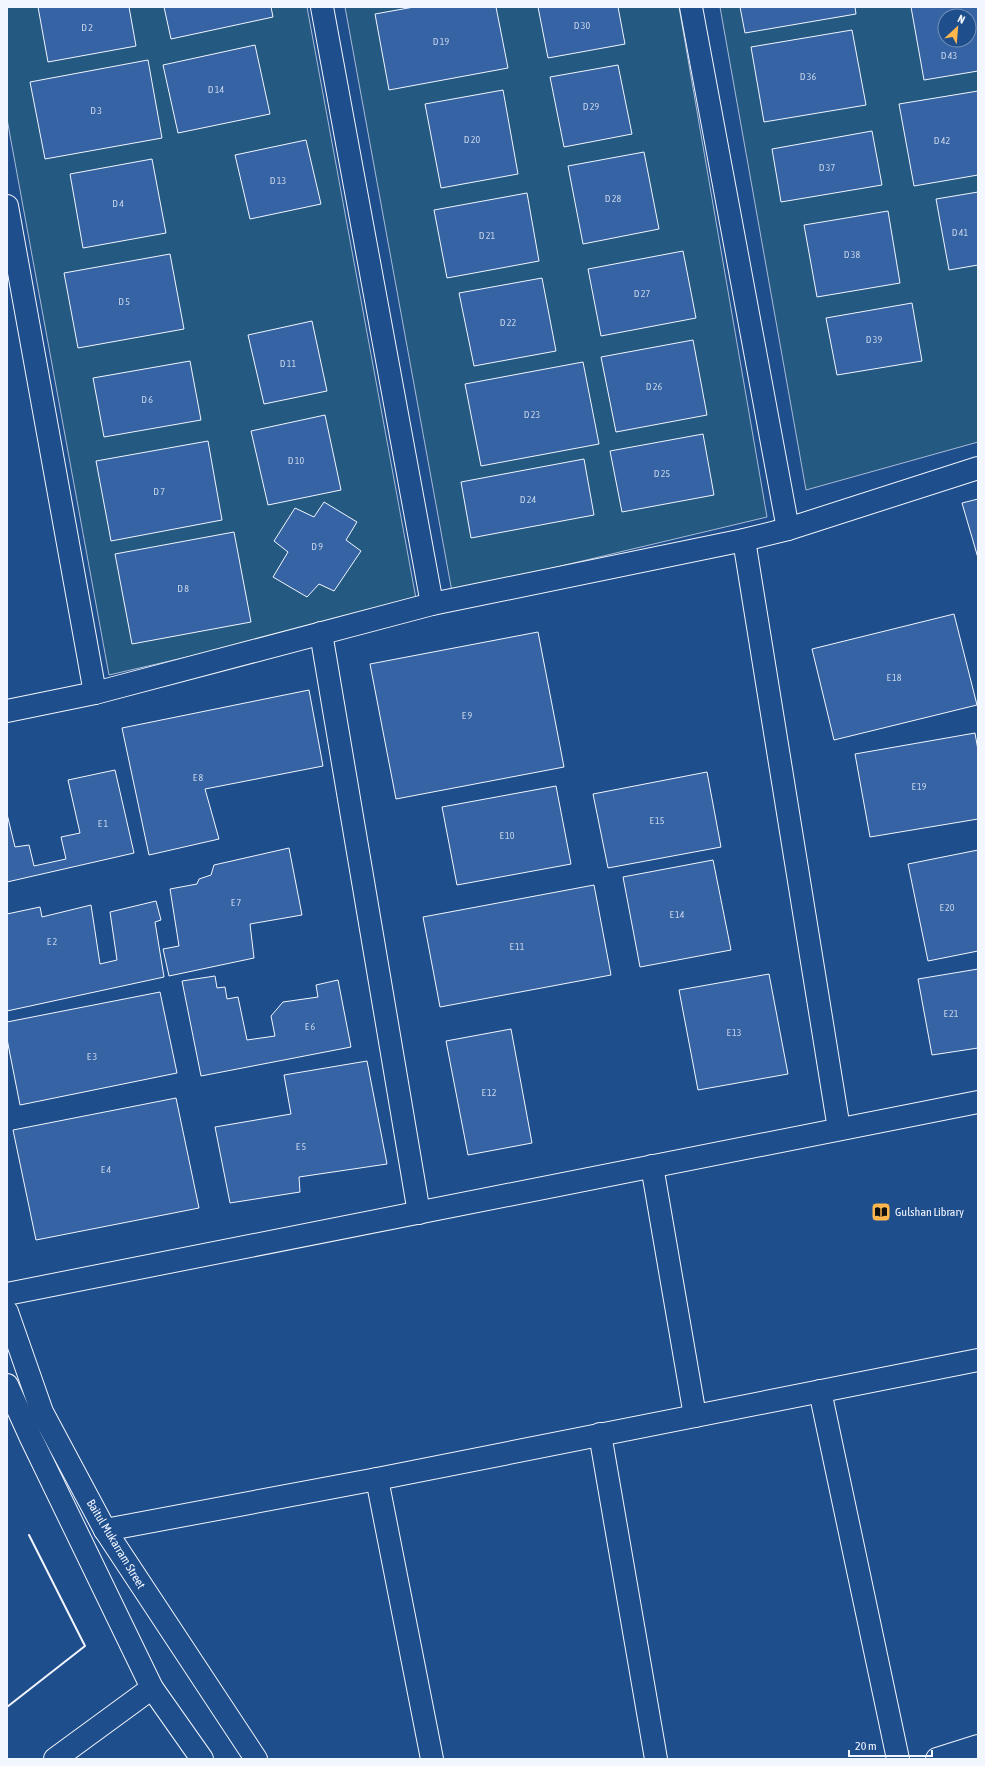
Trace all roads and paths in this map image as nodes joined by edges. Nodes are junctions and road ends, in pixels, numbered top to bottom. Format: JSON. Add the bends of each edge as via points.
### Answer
{"nodes":[{"id":1,"x":322,"y":7,"type":"edge"},
{"id":2,"x":690,"y":7,"type":"edge"},
{"id":3,"x":7,"y":206,"type":"edge"},
{"id":4,"x":978,"y":468,"type":"edge"},
{"id":5,"x":788,"y":529,"type":"junction"},
{"id":6,"x":744,"y":540,"type":"junction"},
{"id":7,"x":432,"y":604,"type":"junction"},
{"id":8,"x":321,"y":633,"type":"junction"},
{"id":9,"x":96,"y":693,"type":"junction"},
{"id":10,"x":7,"y":711,"type":"edge"},
{"id":11,"x":978,"y":1102,"type":"edge"},
{"id":12,"x":839,"y":1129,"type":"junction"},
{"id":13,"x":652,"y":1166,"type":"junction"},
{"id":14,"x":419,"y":1213,"type":"junction"},
{"id":15,"x":7,"y":1294,"type":"edge"},
{"id":16,"x":7,"y":1312,"type":"edge"},
{"id":17,"x":978,"y":1360,"type":"edge"},
{"id":18,"x":7,"y":1385,"type":"edge"},
{"id":19,"x":820,"y":1391,"type":"junction"},
{"id":20,"x":695,"y":1416,"type":"junction"},
{"id":21,"x":600,"y":1434,"type":"junction"},
{"id":22,"x":377,"y":1478,"type":"junction"},
{"id":23,"x":105,"y":1530,"type":"junction"},
{"id":24,"x":152,"y":1688,"type":"junction"},
{"id":25,"x":978,"y":1746,"type":"edge"},
{"id":26,"x":55,"y":1759,"type":"edge"},
{"id":27,"x":202,"y":1759,"type":"edge"},
{"id":28,"x":256,"y":1759,"type":"edge"},
{"id":29,"x":432,"y":1759,"type":"edge"},
{"id":30,"x":656,"y":1759,"type":"edge"},
{"id":31,"x":898,"y":1759,"type":"edge"},
{"id":32,"x":937,"y":1759,"type":"edge"}],
"edges":[{"from":1,"to":7,"type":"street"},
{"from":2,"to":5,"type":"street"},
{"from":3,"to":9,"type":"street"},
{"from":4,"to":5,"type":"street"},
{"from":5,"to":6,"type":"street"},
{"from":6,"to":7,"type":"street"},
{"from":6,"to":12,"type":"street"},
{"from":7,"to":8,"type":"street"},
{"from":8,"to":9,"type":"street"},
{"from":8,"to":14,"type":"street"},
{"from":9,"to":10,"type":"street"},
{"from":11,"to":12,"type":"street"},
{"from":12,"to":13,"type":"street"},
{"from":13,"to":14,"type":"street"},
{"from":13,"to":20,"type":"street"},
{"from":14,"to":15,"type":"street"},
{"from":16,"to":23,"type":"street","name":"Baitul Mukarram Street","via":[[42,1412]]},
{"from":17,"to":19,"type":"street"},
{"from":18,"to":24,"type":"street"},
{"from":19,"to":20,"type":"street"},
{"from":19,"to":31,"type":"street"},
{"from":20,"to":21,"type":"street"},
{"from":21,"to":22,"type":"street"},
{"from":21,"to":30,"type":"street"},
{"from":22,"to":23,"type":"street"},
{"from":22,"to":29,"type":"street"},
{"from":23,"to":28,"type":"street","name":"Baitul Mukarram Street"},
{"from":24,"to":26,"type":"street"},
{"from":24,"to":27,"type":"street"},
{"from":25,"to":32,"type":"street"}]}
